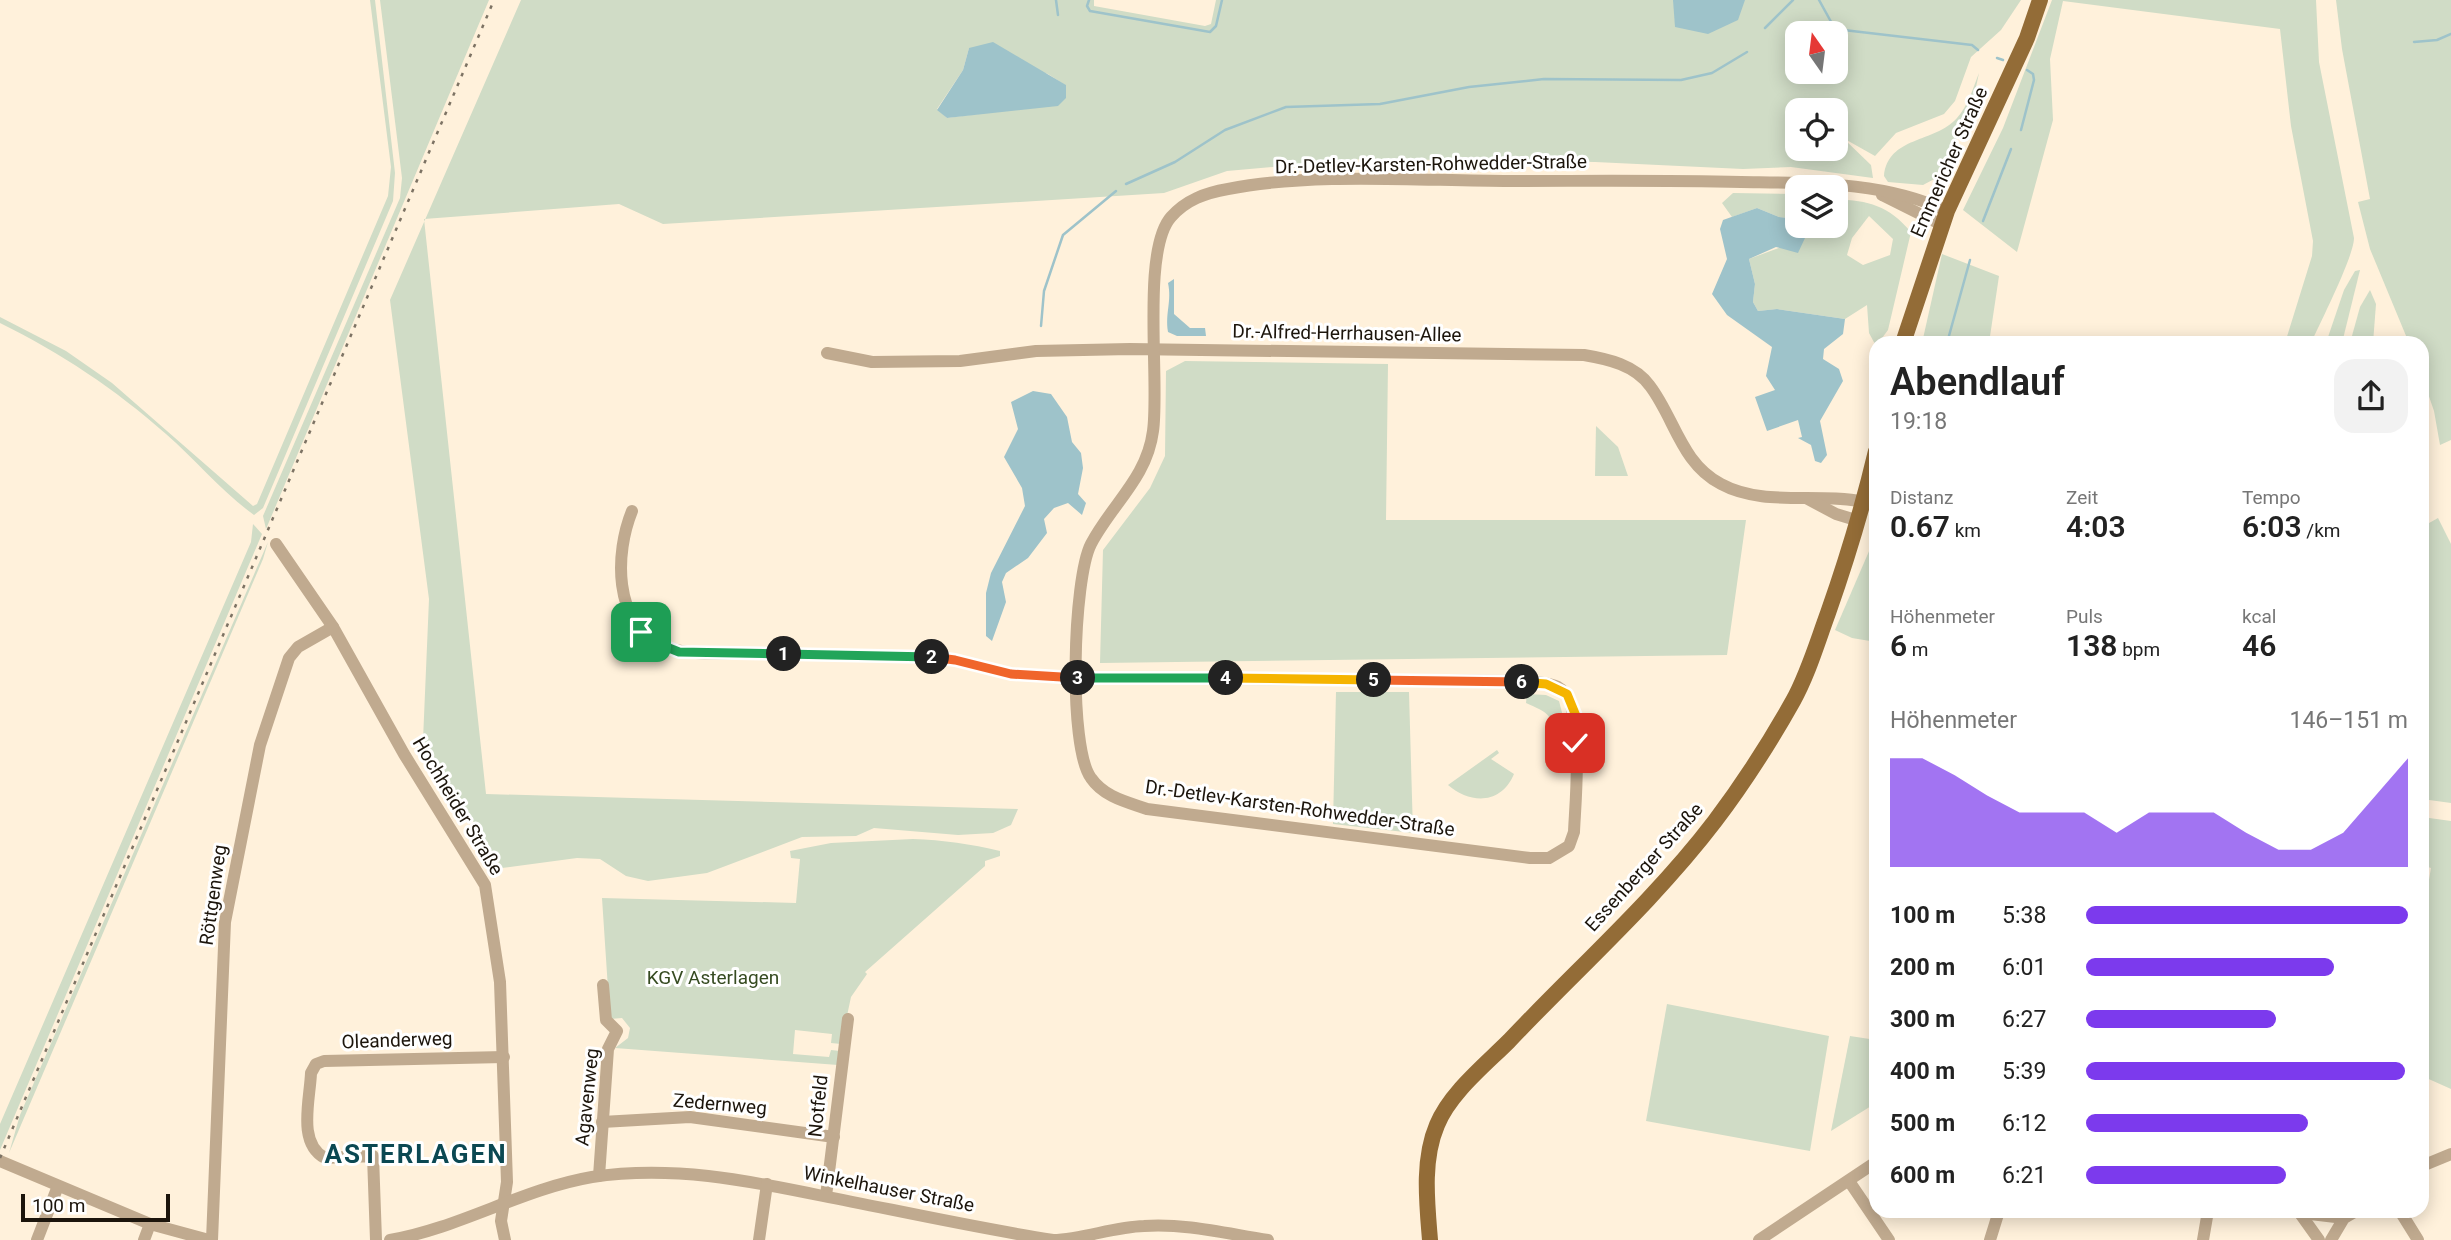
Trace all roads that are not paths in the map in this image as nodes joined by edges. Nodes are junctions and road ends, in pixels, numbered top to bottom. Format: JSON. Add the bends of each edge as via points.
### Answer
{"nodes":[{"id":1,"x":2040,"y":0,"type":"edge"},
{"id":2,"x":1944,"y":218,"type":"junction"},
{"id":3,"x":1905,"y":336,"type":"edge"},
{"id":4,"x":1155,"y":349,"type":"junction"},
{"id":5,"x":827,"y":353,"type":"dead end"},
{"id":6,"x":1869,"y":481,"type":"edge"},
{"id":7,"x":1806,"y":498,"type":"junction"},
{"id":8,"x":1864,"y":502,"type":"junction"},
{"id":9,"x":632,"y":511,"type":"dead end"},
{"id":10,"x":1859,"y":521,"type":"junction"},
{"id":11,"x":276,"y":544,"type":"dead end"},
{"id":12,"x":333,"y":627,"type":"junction"},
{"id":13,"x":1077,"y":678,"type":"junction"},
{"id":14,"x":603,"y":985,"type":"dead end"},
{"id":15,"x":848,"y":1019,"type":"dead end"},
{"id":16,"x":504,"y":1057,"type":"junction"},
{"id":17,"x":603,"y":1122,"type":"junction"},
{"id":18,"x":834,"y":1137,"type":"junction"},
{"id":19,"x":2451,"y":1154,"type":"edge"},
{"id":20,"x":0,"y":1161,"type":"edge"},
{"id":21,"x":2429,"y":1163,"type":"edge"},
{"id":22,"x":1869,"y":1167,"type":"edge"},
{"id":23,"x":599,"y":1176,"type":"junction"},
{"id":24,"x":1849,"y":1181,"type":"junction"},
{"id":25,"x":767,"y":1184,"type":"junction"},
{"id":26,"x":58,"y":1186,"type":"junction"},
{"id":27,"x":827,"y":1196,"type":"junction"},
{"id":28,"x":504,"y":1205,"type":"junction"},
{"id":29,"x":1869,"y":1210,"type":"edge"},
{"id":30,"x":1874,"y":1218,"type":"edge"},
{"id":31,"x":1997,"y":1218,"type":"edge"},
{"id":32,"x":2207,"y":1218,"type":"edge"},
{"id":33,"x":2302,"y":1218,"type":"edge"},
{"id":34,"x":2347,"y":1218,"type":"edge"},
{"id":35,"x":2404,"y":1218,"type":"edge"},
{"id":36,"x":150,"y":1224,"type":"junction"},
{"id":37,"x":37,"y":1240,"type":"edge"},
{"id":38,"x":144,"y":1240,"type":"edge"},
{"id":39,"x":211,"y":1240,"type":"edge"},
{"id":40,"x":376,"y":1240,"type":"edge"},
{"id":41,"x":390,"y":1240,"type":"edge"},
{"id":42,"x":505,"y":1240,"type":"edge"},
{"id":43,"x":759,"y":1240,"type":"edge"},
{"id":44,"x":1268,"y":1240,"type":"edge"},
{"id":45,"x":1430,"y":1240,"type":"edge"},
{"id":46,"x":1759,"y":1240,"type":"edge"},
{"id":47,"x":1889,"y":1240,"type":"edge"},
{"id":48,"x":1990,"y":1240,"type":"edge"},
{"id":49,"x":2203,"y":1240,"type":"edge"},
{"id":50,"x":2319,"y":1240,"type":"edge"},
{"id":51,"x":2331,"y":1240,"type":"edge"},
{"id":52,"x":2417,"y":1240,"type":"edge"}],
"edges":[{"from":1,"to":2,"type":"main road","name":"Emmericher Straße"},
{"from":2,"to":3,"type":"main road","name":"Emmericher Straße"},
{"from":2,"to":4,"type":"street","name":"Dr.-Detlev-Karsten-Rohwedder-Straße","via":[[1876,192],[1827,183],[1330,180],[1227,189],[1185,204],[1161,233]]},
{"from":4,"to":5,"type":"street","name":"Dr.-Alfred-Herrhausen-Allee","via":[[1036,351],[960,361],[874,362]]},
{"from":4,"to":7,"type":"street","name":"Dr.-Alfred-Herrhausen-Allee","via":[[1606,359],[1627,367],[1650,385],[1676,437],[1703,472],[1723,486],[1775,498]]},
{"from":4,"to":13,"type":"street","name":"Dr.-Detlev-Karsten-Rohwedder-Straße","via":[[1154,429],[1147,458],[1091,543],[1083,565]]},
{"from":6,"to":8,"type":"main road","name":"Essenberger Straße"},
{"from":7,"to":8,"type":"street","name":"Dr.-Alfred-Herrhausen-Allee"},
{"from":7,"to":10,"type":"street","name":"Dr.-Alfred-Herrhausen-Allee"},
{"from":8,"to":10,"type":"main road","name":"Essenberger Straße"},
{"from":9,"to":13,"type":"street","via":[[622,547],[626,602],[641,632],[679,652],[927,657],[1011,674]]},
{"from":10,"to":45,"type":"main road","name":"Essenberger Straße","via":[[1816,648],[1793,700],[1715,820],[1677,867],[1467,1085],[1437,1124],[1428,1166]]},
{"from":11,"to":12,"type":"street","name":"Hochheider Straße"},
{"from":12,"to":16,"type":"street","name":"Hochheider Straße","via":[[404,754],[485,884],[500,982]]},
{"from":12,"to":39,"type":"street","name":"Röttgenweg","via":[[298,647],[289,658],[260,745],[243,826],[225,922]]},
{"from":13,"to":13,"type":"street","name":"Dr.-Detlev-Karsten-Rohwedder-Straße","via":[[1078,734],[1086,769],[1101,789],[1118,800],[1147,809],[1530,858],[1549,858],[1569,846],[1574,824],[1576,716],[1559,687],[1525,682]]},
{"from":14,"to":17,"type":"street","name":"Agavenweg","via":[[606,1020],[617,1031],[607,1049]]},
{"from":15,"to":18,"type":"street","name":"Notfeld"},
{"from":16,"to":28,"type":"street","name":"Hochheider Straße"},
{"from":16,"to":40,"type":"street","name":"Oleanderweg","via":[[316,1064],[307,1134],[310,1145],[325,1158],[373,1156]]},
{"from":17,"to":18,"type":"street","name":"Zedernweg","via":[[690,1117]]},
{"from":17,"to":23,"type":"street","name":"Agavenweg"},
{"from":18,"to":27,"type":"street","name":"Notfeld"},
{"from":19,"to":21,"type":"street"},
{"from":20,"to":26,"type":"street"},
{"from":22,"to":24,"type":"street"},
{"from":23,"to":25,"type":"street","name":"Winkelhauser Straße","via":[[678,1172]]},
{"from":23,"to":28,"type":"street","name":"Winkelhauser Straße","via":[[543,1188]]},
{"from":24,"to":29,"type":"street"},
{"from":24,"to":46,"type":"street"},
{"from":25,"to":27,"type":"street","name":"Winkelhauser Straße"},
{"from":25,"to":43,"type":"street"},
{"from":26,"to":36,"type":"street"},
{"from":26,"to":37,"type":"street"},
{"from":27,"to":44,"type":"street","name":"Winkelhauser Straße","via":[[1053,1240],[1143,1226]]},
{"from":28,"to":41,"type":"street","name":"Winkelhauser Straße"},
{"from":28,"to":42,"type":"street"},
{"from":30,"to":47,"type":"street"},
{"from":31,"to":48,"type":"street"},
{"from":32,"to":49,"type":"street"},
{"from":33,"to":50,"type":"street"},
{"from":34,"to":51,"type":"street"},
{"from":35,"to":52,"type":"street"},
{"from":36,"to":38,"type":"street"},
{"from":36,"to":39,"type":"street"}]}
